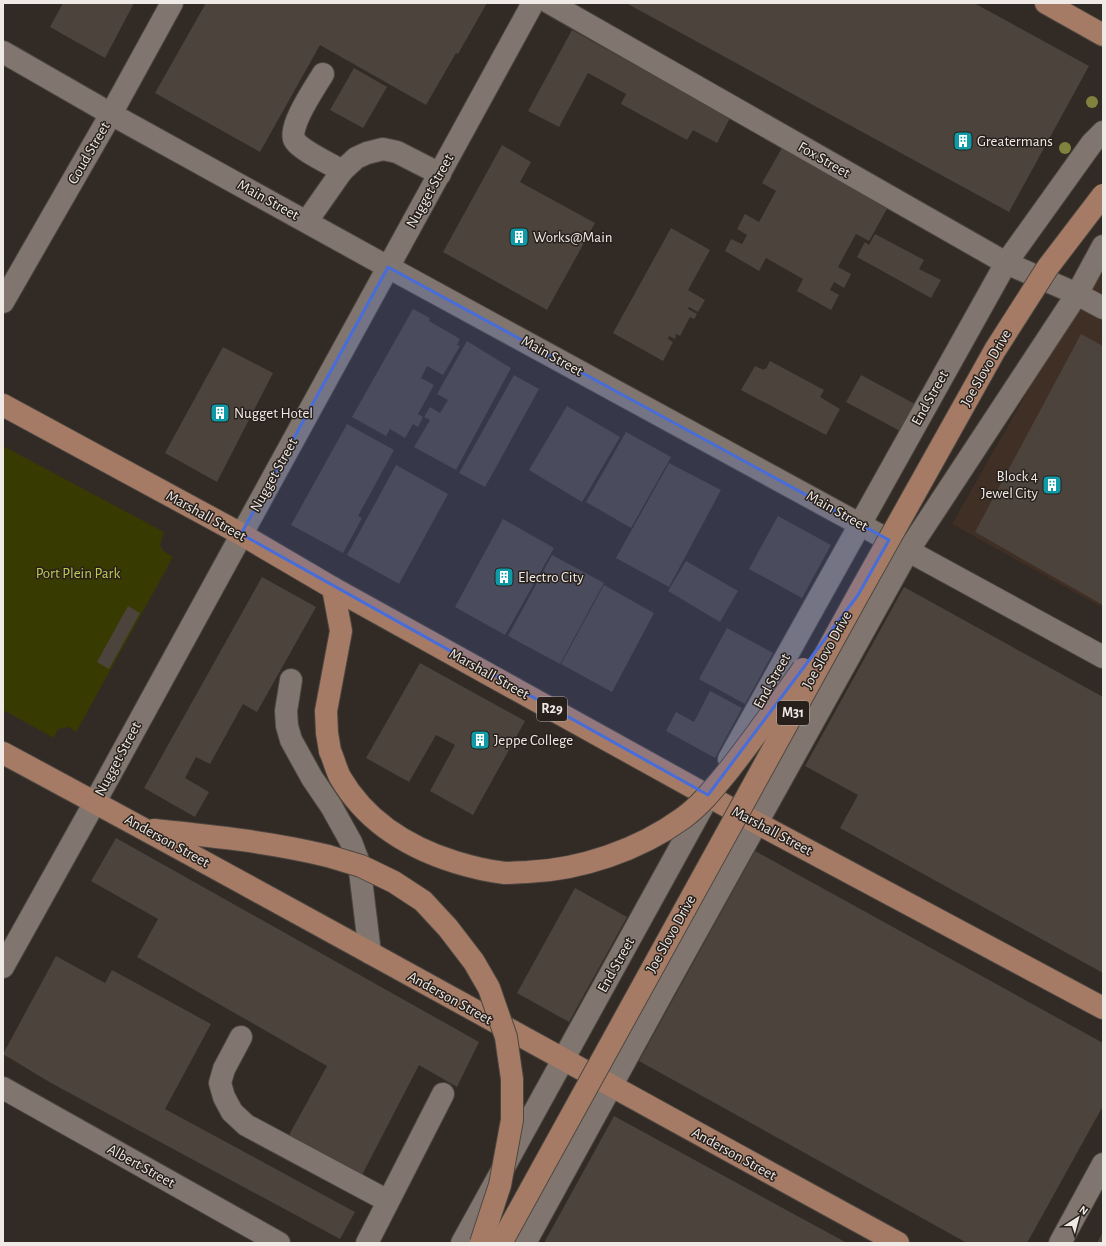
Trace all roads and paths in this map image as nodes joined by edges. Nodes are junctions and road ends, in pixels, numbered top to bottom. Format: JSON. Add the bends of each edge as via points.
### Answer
{"nodes":[{"id":1,"x":172,"y":3,"type":"edge"},
{"id":2,"x":533,"y":3,"type":"edge"},
{"id":3,"x":550,"y":3,"type":"edge"},
{"id":4,"x":1046,"y":3,"type":"edge"},
{"id":5,"x":1103,"y":35,"type":"edge"},
{"id":6,"x":3,"y":52,"type":"edge"},
{"id":7,"x":323,"y":74,"type":"dead end"},
{"id":8,"x":111,"y":114,"type":"junction"},
{"id":9,"x":1103,"y":132,"type":"edge"},
{"id":10,"x":342,"y":171,"type":"junction"},
{"id":11,"x":440,"y":174,"type":"junction"},
{"id":12,"x":1103,"y":195,"type":"edge"},
{"id":13,"x":307,"y":221,"type":"junction"},
{"id":14,"x":1103,"y":246,"type":"edge"},
{"id":15,"x":1006,"y":263,"type":"junction"},
{"id":16,"x":388,"y":266,"type":"junction"},
{"id":17,"x":1077,"y":294,"type":"junction"},
{"id":18,"x":3,"y":302,"type":"edge"},
{"id":19,"x":1103,"y":308,"type":"edge"},
{"id":20,"x":3,"y":405,"type":"edge"},
{"id":21,"x":860,"y":524,"type":"junction"},
{"id":22,"x":241,"y":534,"type":"junction"},
{"id":23,"x":908,"y":551,"type":"junction"},
{"id":24,"x":334,"y":588,"type":"junction"},
{"id":25,"x":858,"y":595,"type":"junction"},
{"id":26,"x":1103,"y":657,"type":"edge"},
{"id":27,"x":290,"y":680,"type":"dead end"},
{"id":28,"x":3,"y":753,"type":"edge"},
{"id":29,"x":708,"y":796,"type":"junction"},
{"id":30,"x":95,"y":802,"type":"junction"},
{"id":31,"x":757,"y":823,"type":"junction"},
{"id":32,"x":146,"y":829,"type":"junction"},
{"id":33,"x":370,"y":953,"type":"junction"},
{"id":34,"x":3,"y":967,"type":"edge"},
{"id":35,"x":1103,"y":1008,"type":"edge"},
{"id":36,"x":241,"y":1037,"type":"dead end"},
{"id":37,"x":563,"y":1060,"type":"junction"},
{"id":38,"x":612,"y":1087,"type":"junction"},
{"id":39,"x":3,"y":1088,"type":"edge"},
{"id":40,"x":443,"y":1094,"type":"dead end"},
{"id":41,"x":1103,"y":1164,"type":"edge"},
{"id":42,"x":388,"y":1201,"type":"junction"},
{"id":43,"x":279,"y":1243,"type":"edge"},
{"id":44,"x":367,"y":1243,"type":"edge"},
{"id":45,"x":462,"y":1243,"type":"edge"},
{"id":46,"x":481,"y":1243,"type":"edge"},
{"id":47,"x":501,"y":1243,"type":"edge"},
{"id":48,"x":525,"y":1243,"type":"edge"},
{"id":49,"x":898,"y":1243,"type":"edge"},
{"id":50,"x":1060,"y":1243,"type":"edge"}],
"edges":[{"from":1,"to":8,"type":"street","name":"Goud Street"},
{"from":2,"to":11,"type":"street","name":"Nugget Street"},
{"from":3,"to":15,"type":"street","name":"Fox Street"},
{"from":4,"to":5,"type":"main road"},
{"from":6,"to":8,"type":"street","name":"Main Street"},
{"from":7,"to":10,"type":"street","via":[[295,123],[293,136],[302,148]]},
{"from":8,"to":13,"type":"street","name":"Main Street"},
{"from":8,"to":18,"type":"street","name":"Goud Street"},
{"from":9,"to":15,"type":"street","name":"End Street","via":[[1092,143]]},
{"from":10,"to":11,"type":"street","via":[[356,158],[383,149],[397,152]]},
{"from":10,"to":13,"type":"street"},
{"from":11,"to":16,"type":"street","name":"Nugget Street"},
{"from":12,"to":25,"type":"main road","name":"Joe Slovo Drive","number":"M31","bridge":true,"via":[[1048,267],[995,350]]},
{"from":13,"to":16,"type":"street","name":"Main Street"},
{"from":14,"to":17,"type":"street"},
{"from":15,"to":17,"type":"street","name":"Fox Street"},
{"from":15,"to":21,"type":"street","name":"End Street"},
{"from":16,"to":21,"type":"street","name":"Main Street"},
{"from":16,"to":22,"type":"street","name":"Nugget Street"},
{"from":17,"to":19,"type":"street","name":"Fox Street"},
{"from":17,"to":23,"type":"street"},
{"from":20,"to":22,"type":"main road","name":"Marshall Street","number":"R29"},
{"from":21,"to":23,"type":"street","name":"Main Street"},
{"from":21,"to":29,"type":"street","name":"End Street"},
{"from":22,"to":24,"type":"main road","name":"Marshall Street","number":"R29"},
{"from":22,"to":30,"type":"street","name":"Nugget Street"},
{"from":23,"to":26,"type":"street","name":"Main Street"},
{"from":23,"to":31,"type":"street"},
{"from":24,"to":25,"type":"main road","bridge":true,"via":[[341,631],[326,711],[330,751],[340,776],[374,819],[399,839],[430,854],[472,867],[506,873],[545,871],[588,863],[629,848],[684,818],[711,792],[742,754]]},
{"from":24,"to":29,"type":"main road","name":"Marshall Street","number":"R29"},
{"from":25,"to":47,"type":"main road","name":"Joe Slovo Drive","number":"M31","bridge":true},
{"from":27,"to":33,"type":"street","via":[[286,711],[291,740],[351,842],[359,863]]},
{"from":28,"to":30,"type":"main road","name":"Anderson Street"},
{"from":29,"to":31,"type":"main road","name":"Marshall Street","number":"R29"},
{"from":29,"to":37,"type":"street","name":"End Street"},
{"from":30,"to":32,"type":"main road","name":"Anderson Street"},
{"from":30,"to":34,"type":"street","name":"Nugget Street"},
{"from":31,"to":35,"type":"main road","name":"Marshall Street","number":"R29"},
{"from":31,"to":38,"type":"street"},
{"from":32,"to":33,"type":"main road","name":"Anderson Street"},
{"from":32,"to":46,"type":"main road","bridge":true,"via":[[301,849],[361,866],[394,882],[423,901],[457,939],[489,988],[506,1037],[512,1079],[512,1120],[500,1185]]},
{"from":33,"to":37,"type":"main road","name":"Anderson Street"},
{"from":36,"to":42,"type":"street","via":[[224,1069],[220,1083],[232,1112],[246,1125]]},
{"from":37,"to":38,"type":"main road","name":"Anderson Street"},
{"from":37,"to":45,"type":"street","name":"End Street"},
{"from":38,"to":48,"type":"street"},
{"from":38,"to":49,"type":"main road","name":"Anderson Street"},
{"from":39,"to":43,"type":"street","name":"Albert Street"},
{"from":40,"to":42,"type":"street"},
{"from":41,"to":50,"type":"street"},
{"from":42,"to":44,"type":"street"}]}
